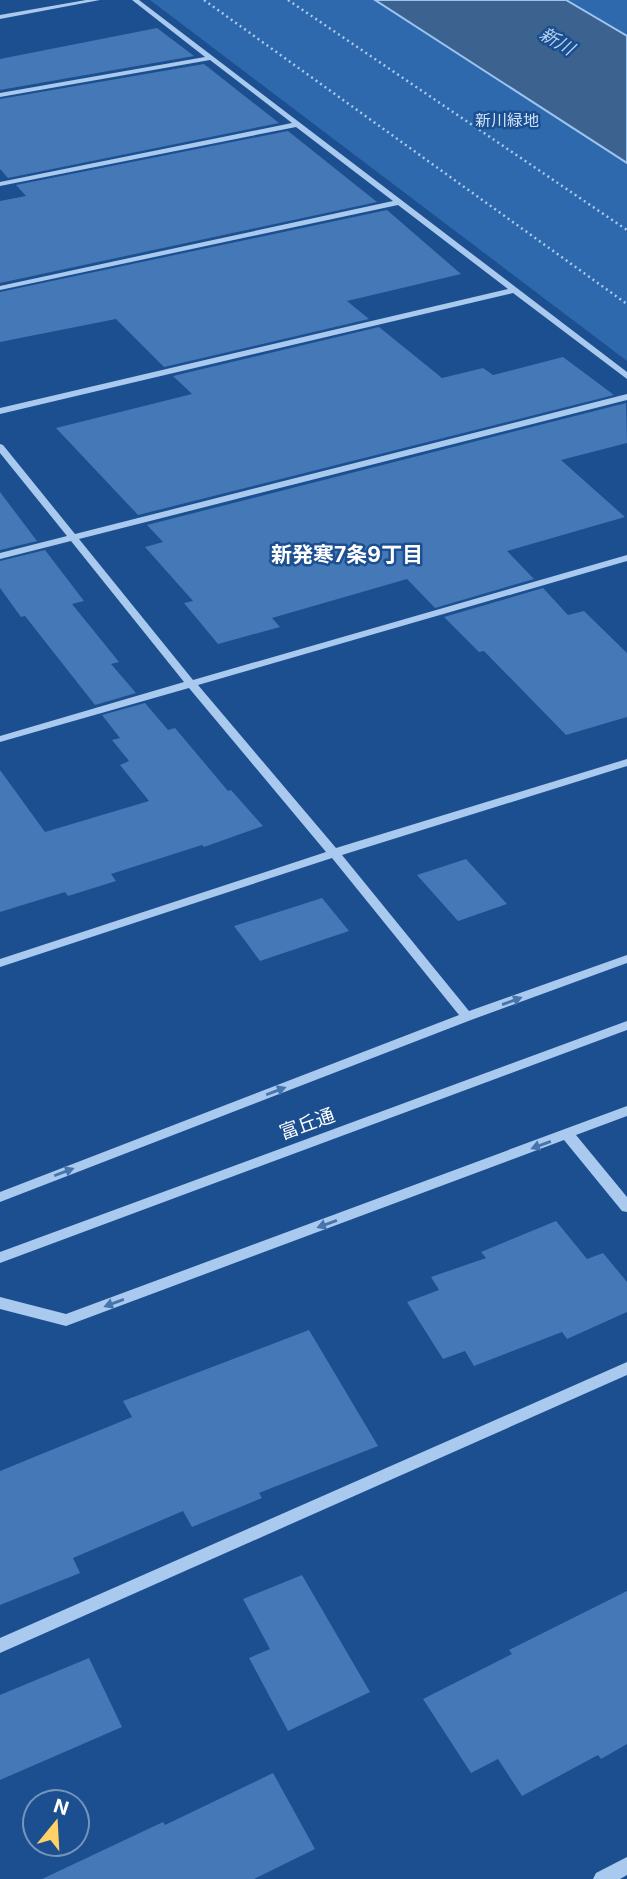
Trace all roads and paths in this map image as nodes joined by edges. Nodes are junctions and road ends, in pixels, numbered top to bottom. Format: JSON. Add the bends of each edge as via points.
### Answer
{"nodes":[{"id":1,"x":97,"y":0,"type":"edge"},
{"id":2,"x":135,"y":0,"type":"edge"},
{"id":3,"x":204,"y":0,"type":"edge"},
{"id":4,"x":288,"y":0,"type":"edge"},
{"id":5,"x":0,"y":17,"type":"edge"},
{"id":6,"x":211,"y":58,"type":"junction"},
{"id":7,"x":0,"y":95,"type":"edge"},
{"id":8,"x":298,"y":124,"type":"junction"},
{"id":9,"x":0,"y":184,"type":"edge"},
{"id":10,"x":400,"y":202,"type":"junction"},
{"id":11,"x":627,"y":230,"type":"edge"},
{"id":12,"x":0,"y":288,"type":"edge"},
{"id":13,"x":514,"y":290,"type":"junction"},
{"id":14,"x":627,"y":304,"type":"edge"},
{"id":15,"x":627,"y":376,"type":"edge"},
{"id":16,"x":627,"y":397,"type":"edge"},
{"id":17,"x":0,"y":411,"type":"edge"},
{"id":18,"x":0,"y":447,"type":"edge"},
{"id":19,"x":74,"y":537,"type":"junction"},
{"id":20,"x":0,"y":556,"type":"edge"},
{"id":21,"x":627,"y":558,"type":"edge"},
{"id":22,"x":191,"y":684,"type":"junction"},
{"id":23,"x":0,"y":739,"type":"edge"},
{"id":24,"x":627,"y":762,"type":"edge"},
{"id":25,"x":334,"y":853,"type":"junction"},
{"id":26,"x":627,"y":959,"type":"edge"},
{"id":27,"x":0,"y":963,"type":"edge"},
{"id":28,"x":467,"y":1017,"type":"junction"},
{"id":29,"x":627,"y":1025,"type":"edge"},
{"id":30,"x":627,"y":1111,"type":"edge"},
{"id":31,"x":568,"y":1135,"type":"junction"},
{"id":32,"x":0,"y":1197,"type":"edge"},
{"id":33,"x":627,"y":1208,"type":"edge"},
{"id":34,"x":0,"y":1258,"type":"edge"},
{"id":35,"x":0,"y":1303,"type":"edge"},
{"id":36,"x":627,"y":1368,"type":"edge"},
{"id":37,"x":0,"y":1646,"type":"edge"},
{"id":38,"x":627,"y":1866,"type":"edge"},
{"id":39,"x":601,"y":1879,"type":"edge"}],
"edges":[{"from":1,"to":5,"type":"street"},
{"from":2,"to":6,"type":"street"},
{"from":3,"to":14,"type":"path"},
{"from":4,"to":11,"type":"path"},
{"from":6,"to":7,"type":"street"},
{"from":6,"to":8,"type":"street"},
{"from":8,"to":9,"type":"street"},
{"from":8,"to":10,"type":"street"},
{"from":10,"to":12,"type":"street"},
{"from":10,"to":13,"type":"street"},
{"from":13,"to":15,"type":"street"},
{"from":13,"to":17,"type":"street"},
{"from":16,"to":19,"type":"street"},
{"from":18,"to":19,"type":"street"},
{"from":19,"to":20,"type":"street"},
{"from":19,"to":22,"type":"street"},
{"from":21,"to":22,"type":"street"},
{"from":22,"to":23,"type":"street"},
{"from":22,"to":25,"type":"street"},
{"from":24,"to":25,"type":"street"},
{"from":25,"to":27,"type":"street"},
{"from":25,"to":28,"type":"street"},
{"from":28,"to":26,"type":"street","one_way":true},
{"from":32,"to":28,"type":"street","one_way":true},
{"from":29,"to":34,"type":"street","name":"富丘通"},
{"from":30,"to":31,"type":"street"},
{"from":31,"to":33,"type":"street"},
{"from":31,"to":35,"type":"street","one_way":true,"via":[[66,1320]]},
{"from":36,"to":37,"type":"street"},
{"from":38,"to":39,"type":"street"}]}
